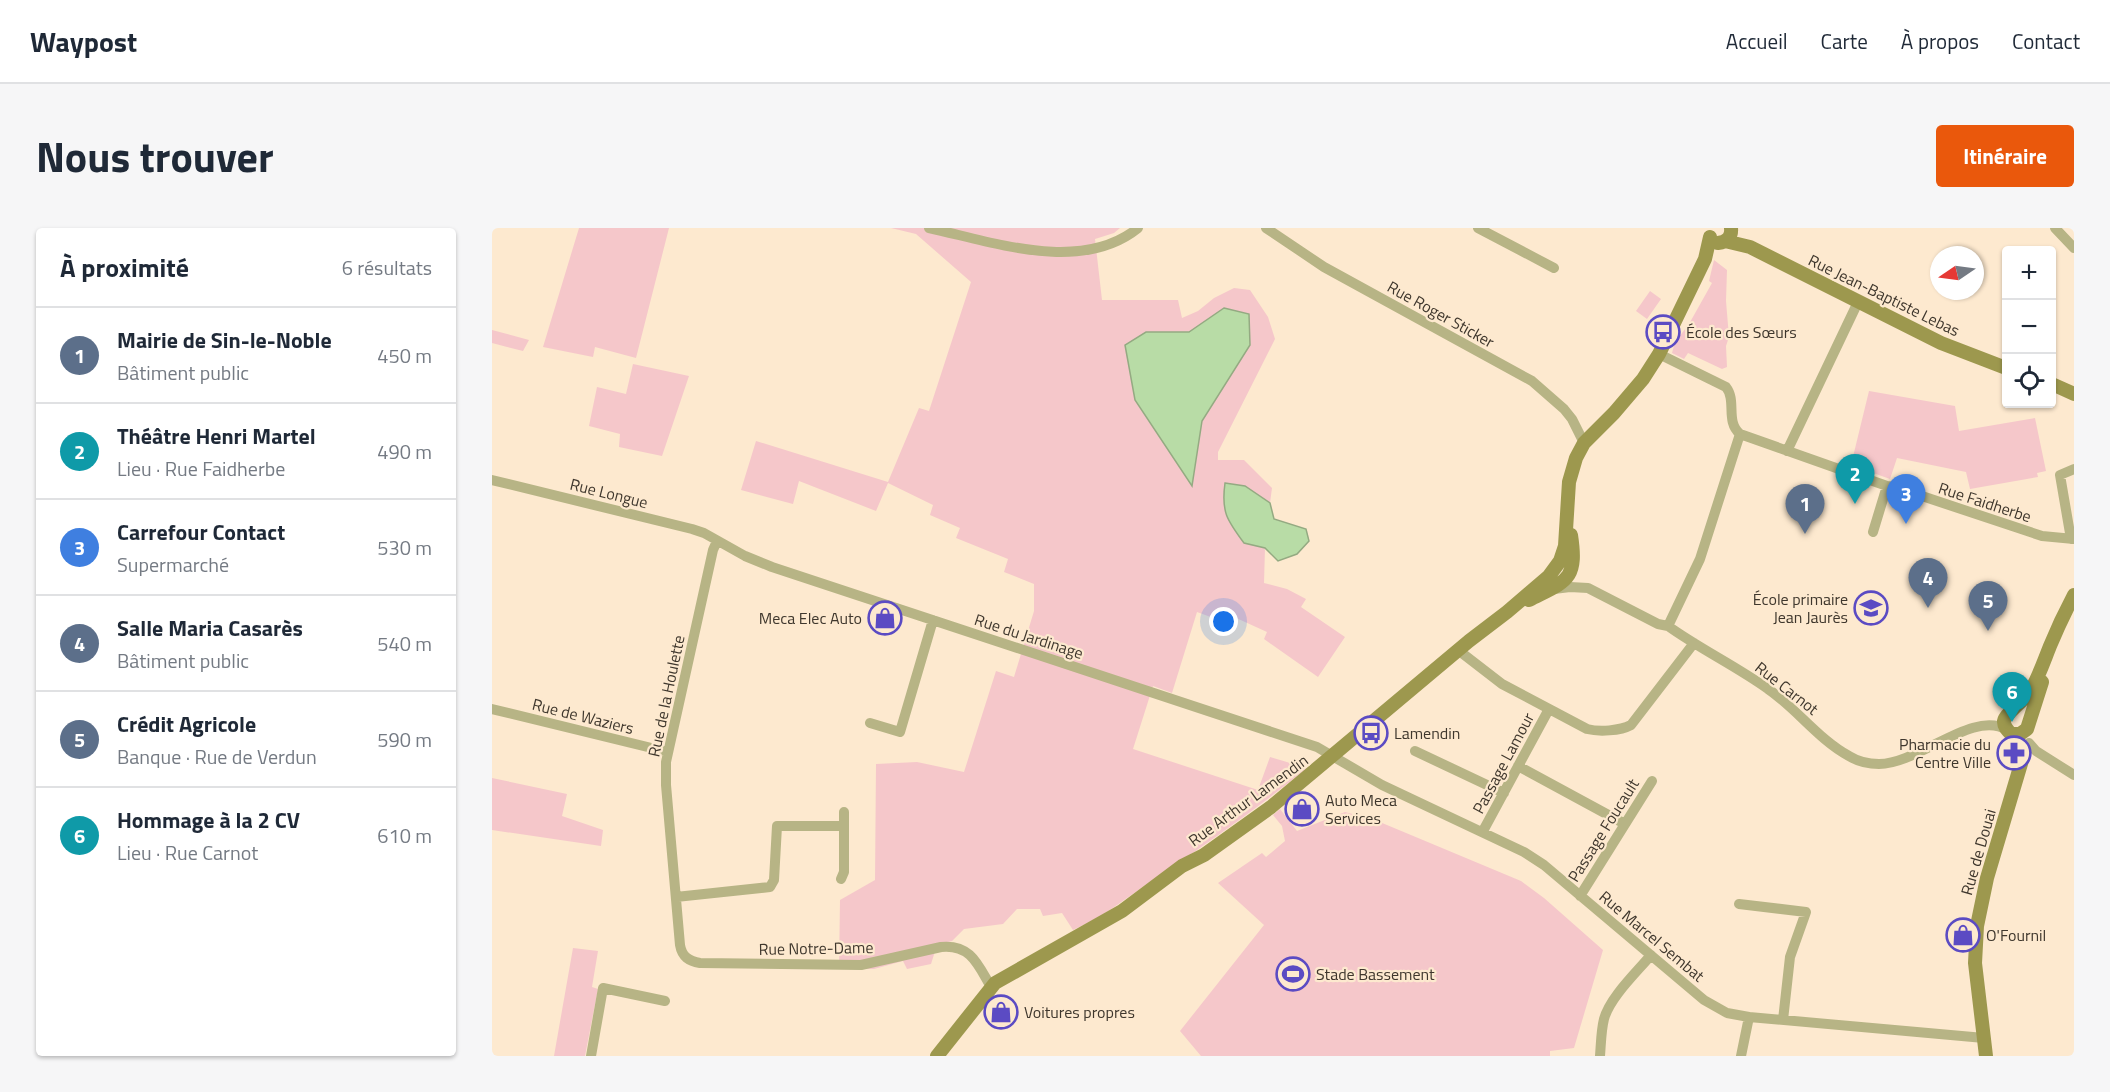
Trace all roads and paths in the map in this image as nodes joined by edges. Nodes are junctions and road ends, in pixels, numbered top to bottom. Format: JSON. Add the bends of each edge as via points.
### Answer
{"nodes":[{"id":1,"x":929,"y":228,"type":"edge"},
{"id":2,"x":1138,"y":228,"type":"edge"},
{"id":3,"x":1266,"y":228,"type":"edge"},
{"id":4,"x":1478,"y":228,"type":"edge"},
{"id":5,"x":2055,"y":228,"type":"edge"},
{"id":6,"x":1717,"y":233,"type":"edge"},
{"id":7,"x":2074,"y":248,"type":"edge"},
{"id":8,"x":1554,"y":268,"type":"dead end"},
{"id":9,"x":1858,"y":302,"type":"junction"},
{"id":10,"x":1659,"y":354,"type":"junction"},
{"id":11,"x":2002,"y":366,"type":"edge"},
{"id":12,"x":2056,"y":386,"type":"edge"},
{"id":13,"x":2074,"y":394,"type":"edge"},
{"id":14,"x":1740,"y":434,"type":"junction"},
{"id":15,"x":1584,"y":443,"type":"junction"},
{"id":16,"x":1787,"y":451,"type":"junction"},
{"id":17,"x":2074,"y":469,"type":"edge"},
{"id":18,"x":492,"y":480,"type":"edge"},
{"id":19,"x":1887,"y":486,"type":"junction"},
{"id":20,"x":1568,"y":521,"type":"junction"},
{"id":21,"x":1873,"y":532,"type":"dead end"},
{"id":22,"x":2072,"y":539,"type":"edge"},
{"id":23,"x":717,"y":541,"type":"junction"},
{"id":24,"x":1565,"y":546,"type":"junction"},
{"id":25,"x":1570,"y":573,"type":"junction"},
{"id":26,"x":1588,"y":588,"type":"junction"},
{"id":27,"x":1551,"y":590,"type":"junction"},
{"id":28,"x":2074,"y":595,"type":"edge"},
{"id":29,"x":1507,"y":612,"type":"junction"},
{"id":30,"x":2074,"y":612,"type":"edge"},
{"id":31,"x":933,"y":620,"type":"junction"},
{"id":32,"x":1668,"y":626,"type":"junction"},
{"id":33,"x":1694,"y":643,"type":"junction"},
{"id":34,"x":1458,"y":650,"type":"junction"},
{"id":35,"x":492,"y":709,"type":"edge"},
{"id":36,"x":1549,"y":709,"type":"junction"},
{"id":37,"x":2012,"y":711,"type":"junction"},
{"id":38,"x":870,"y":723,"type":"dead end"},
{"id":39,"x":2028,"y":726,"type":"junction"},
{"id":40,"x":2010,"y":732,"type":"junction"},
{"id":41,"x":2029,"y":743,"type":"junction"},
{"id":42,"x":1415,"y":751,"type":"dead end"},
{"id":43,"x":668,"y":752,"type":"junction"},
{"id":44,"x":1333,"y":756,"type":"junction"},
{"id":45,"x":1518,"y":766,"type":"junction"},
{"id":46,"x":2021,"y":766,"type":"junction"},
{"id":47,"x":2074,"y":775,"type":"edge"},
{"id":48,"x":1652,"y":781,"type":"dead end"},
{"id":49,"x":1504,"y":793,"type":"junction"},
{"id":50,"x":844,"y":812,"type":"dead end"},
{"id":51,"x":1625,"y":824,"type":"junction"},
{"id":52,"x":844,"y":826,"type":"junction"},
{"id":53,"x":1483,"y":831,"type":"junction"},
{"id":54,"x":841,"y":879,"type":"dead end"},
{"id":55,"x":1580,"y":896,"type":"junction"},
{"id":56,"x":676,"y":897,"type":"junction"},
{"id":57,"x":1739,"y":904,"type":"dead end"},
{"id":58,"x":1651,"y":955,"type":"junction"},
{"id":59,"x":692,"y":961,"type":"joint"},
{"id":60,"x":991,"y":987,"type":"junction"},
{"id":61,"x":665,"y":1001,"type":"dead end"},
{"id":62,"x":1749,"y":1017,"type":"junction"},
{"id":63,"x":1783,"y":1020,"type":"junction"},
{"id":64,"x":1984,"y":1038,"type":"junction"},
{"id":65,"x":591,"y":1056,"type":"edge"},
{"id":66,"x":937,"y":1056,"type":"edge"},
{"id":67,"x":1600,"y":1056,"type":"edge"},
{"id":68,"x":1741,"y":1056,"type":"edge"},
{"id":69,"x":1986,"y":1056,"type":"edge"}],
"edges":[{"from":1,"to":2,"type":"street","via":[[1047,253],[1106,246]]},
{"from":3,"to":15,"type":"street","name":"Rue Roger Sticker","via":[[1317,263],[1532,381],[1568,414]]},
{"from":4,"to":8,"type":"street"},
{"from":5,"to":7,"type":"street"},
{"from":6,"to":9,"type":"street","name":"Rue Jean-Baptiste Lebas"},
{"from":6,"to":10,"type":"street"},
{"from":9,"to":11,"type":"street","name":"Rue Jean-Baptiste Lebas","via":[[1950,347]]},
{"from":9,"to":16,"type":"street"},
{"from":10,"to":14,"type":"street","via":[[1726,387],[1731,396],[1732,421]]},
{"from":10,"to":15,"type":"street","via":[[1636,388]]},
{"from":12,"to":13,"type":"street"},
{"from":14,"to":16,"type":"street","name":"Rue Faidherbe"},
{"from":14,"to":32,"type":"street","via":[[1700,559]]},
{"from":15,"to":20,"type":"street","via":[[1569,482]]},
{"from":16,"to":19,"type":"street","name":"Rue Faidherbe"},
{"from":17,"to":22,"type":"street","via":[[2060,475]]},
{"from":18,"to":23,"type":"street","name":"Rue Longue","via":[[692,529]]},
{"from":19,"to":21,"type":"street"},
{"from":19,"to":22,"type":"street","name":"Rue Faidherbe","via":[[2042,536]]},
{"from":20,"to":24,"type":"street"},
{"from":20,"to":25,"type":"street","via":[[1574,557]]},
{"from":23,"to":31,"type":"street","name":"Rue du Jardinage","via":[[765,565]]},
{"from":23,"to":43,"type":"street","name":"Rue de la Houlette"},
{"from":24,"to":25,"type":"street"},
{"from":24,"to":29,"type":"street","via":[[1550,576]]},
{"from":25,"to":26,"type":"street"},
{"from":25,"to":27,"type":"street"},
{"from":26,"to":27,"type":"street","name":"Rue Carnot"},
{"from":26,"to":32,"type":"street","name":"Rue Carnot"},
{"from":27,"to":29,"type":"street"},
{"from":28,"to":37,"type":"street","via":[[2031,691]]},
{"from":29,"to":34,"type":"street","name":"Rue Arthur Lamendin"},
{"from":30,"to":39,"type":"street","via":[[2045,673]]},
{"from":31,"to":38,"type":"street","via":[[900,732]]},
{"from":31,"to":44,"type":"street","name":"Rue du Jardinage","via":[[1317,747]]},
{"from":32,"to":33,"type":"street","name":"Rue Carnot"},
{"from":33,"to":36,"type":"street","via":[[1628,727],[1590,730]]},
{"from":33,"to":40,"type":"street","name":"Rue Carnot","via":[[1770,690],[1843,753],[1863,762],[1900,761],[1977,726],[1995,725]]},
{"from":34,"to":36,"type":"street","via":[[1498,682]]},
{"from":34,"to":44,"type":"street","name":"Rue Arthur Lamendin"},
{"from":35,"to":43,"type":"street","name":"Rue de Waziers"},
{"from":36,"to":45,"type":"street","name":"Passage Lamour"},
{"from":37,"to":39,"type":"street","via":[[2025,713]]},
{"from":37,"to":40,"type":"street","via":[[2004,720]]},
{"from":39,"to":40,"type":"street","via":[[2020,734]]},
{"from":39,"to":41,"type":"street","name":"Rue de Douai"},
{"from":40,"to":46,"type":"street","name":"Rue de Douai","via":[[2022,748]]},
{"from":41,"to":46,"type":"street","name":"Rue de Douai"},
{"from":41,"to":47,"type":"street","via":[[2036,752]]},
{"from":42,"to":49,"type":"street"},
{"from":43,"to":56,"type":"street","name":"Rue de la Houlette","via":[[666,786]]},
{"from":44,"to":53,"type":"street","name":"Rue Marcel Sembat","via":[[1382,785]]},
{"from":44,"to":60,"type":"street","name":"Rue Arthur Lamendin","via":[[1271,807],[1122,911]]},
{"from":45,"to":49,"type":"street","name":"Passage Lamour"},
{"from":45,"to":51,"type":"street"},
{"from":46,"to":64,"type":"street","name":"Rue de Douai","via":[[1987,878],[1977,926],[1975,963]]},
{"from":48,"to":51,"type":"street","name":"Passage Foucault"},
{"from":49,"to":53,"type":"street","name":"Passage Lamour"},
{"from":50,"to":52,"type":"street"},
{"from":51,"to":55,"type":"street","name":"Passage Foucault"},
{"from":52,"to":54,"type":"street"},
{"from":52,"to":56,"type":"street","via":[[777,826],[774,880],[770,887]]},
{"from":53,"to":55,"type":"street","name":"Rue Marcel Sembat","via":[[1524,852]]},
{"from":55,"to":58,"type":"street","name":"Rue Marcel Sembat"},
{"from":56,"to":59,"type":"street","name":"Rue de la Houlette","via":[[681,950]]},
{"from":57,"to":63,"type":"street","via":[[1806,912],[1790,957]]},
{"from":58,"to":62,"type":"street","name":"Rue Marcel Sembat","via":[[1709,1004]]},
{"from":58,"to":67,"type":"street","via":[[1607,1010]]},
{"from":59,"to":60,"type":"street","name":"Rue Notre-Dame","via":[[861,965],[954,947],[973,958]]},
{"from":60,"to":66,"type":"street"},
{"from":61,"to":65,"type":"street","via":[[603,988]]},
{"from":62,"to":63,"type":"street","name":"Rue Marcel Sembat"},
{"from":62,"to":68,"type":"street"},
{"from":63,"to":64,"type":"street","name":"Rue Marcel Sembat"},
{"from":64,"to":69,"type":"street","name":"Rue de Douai"}]}
